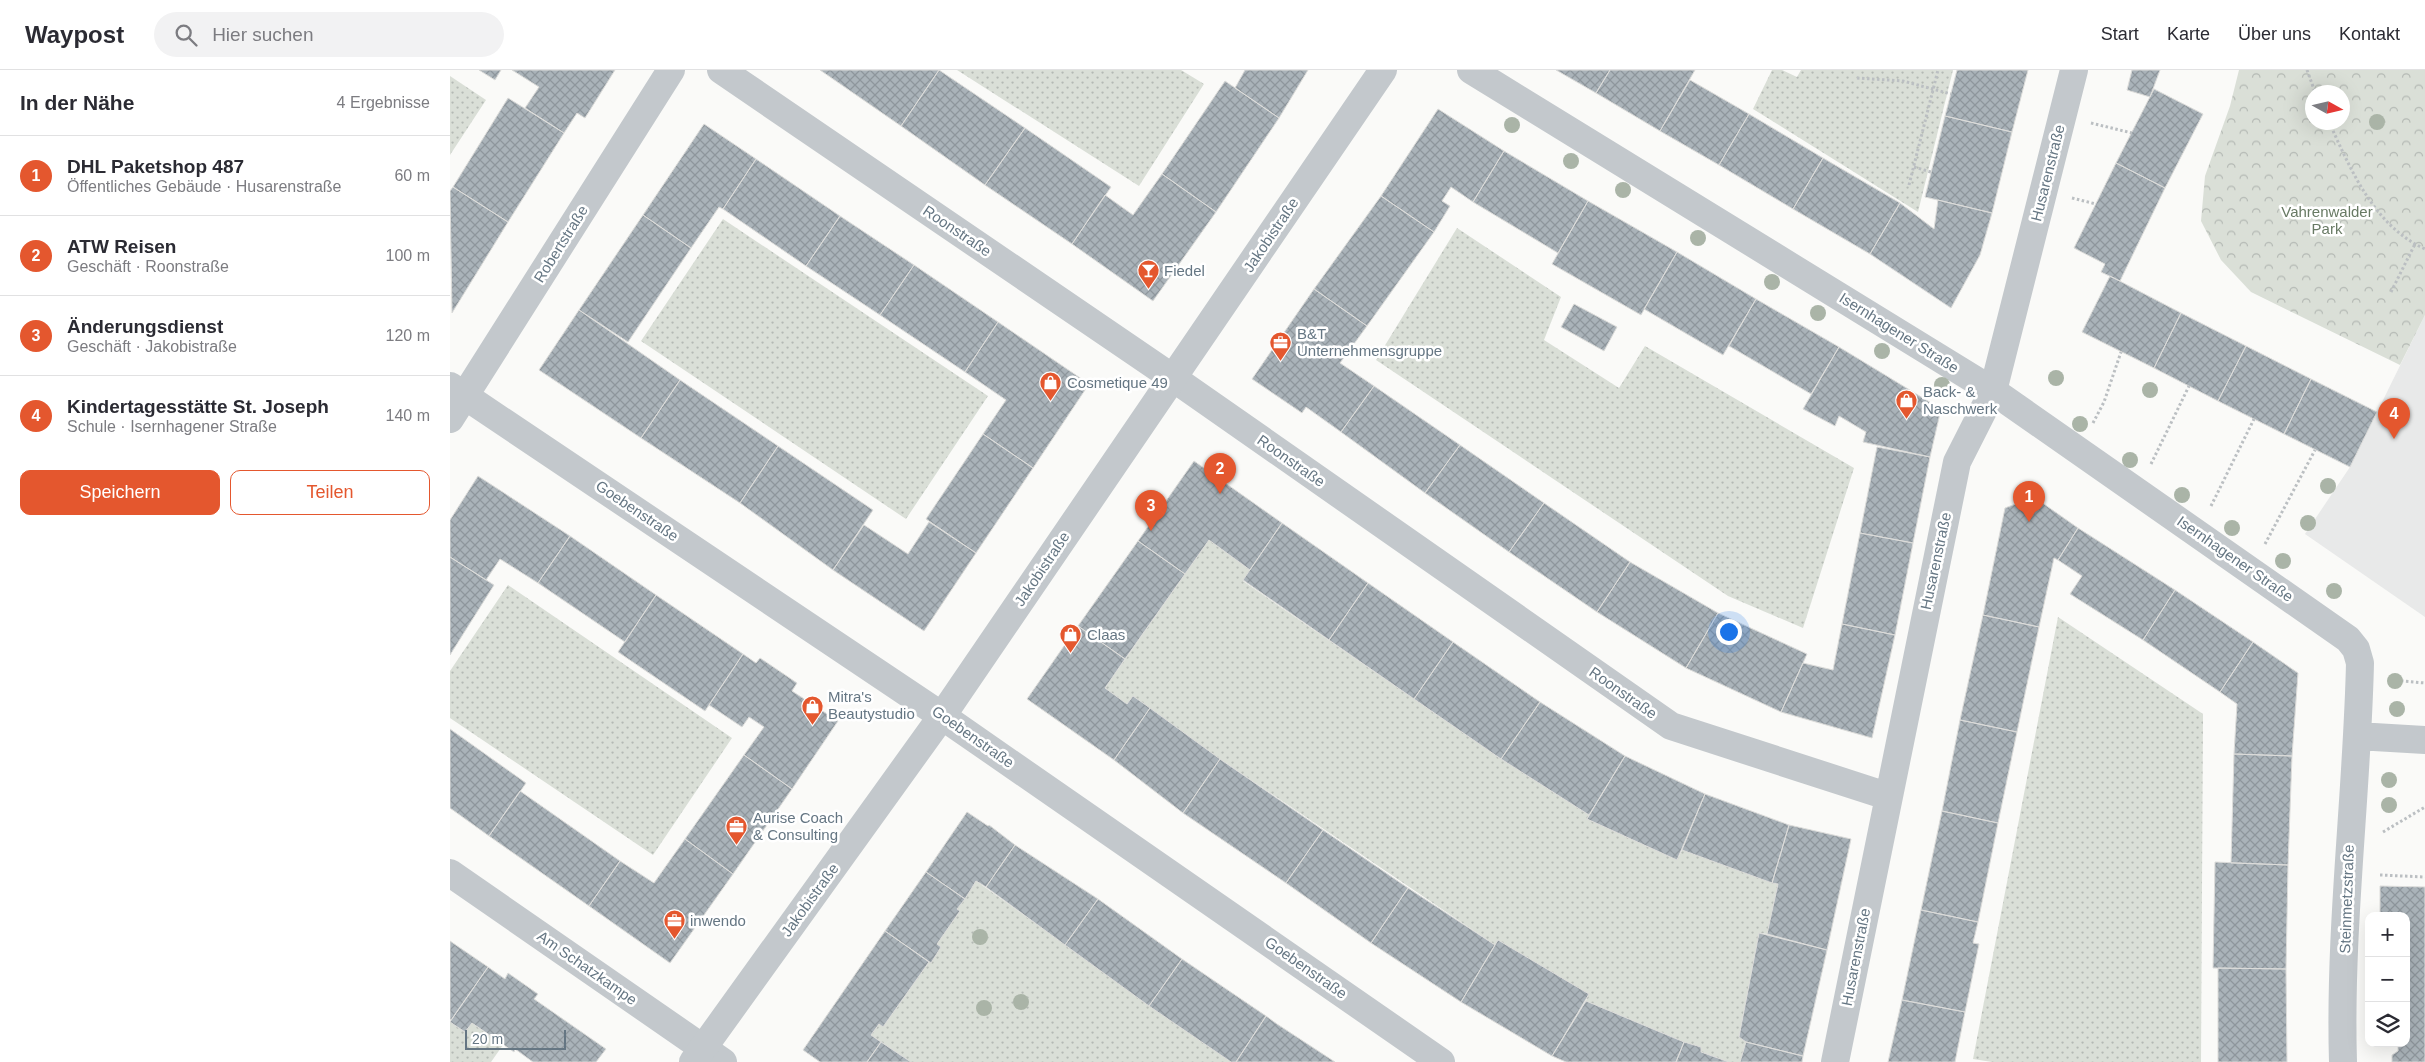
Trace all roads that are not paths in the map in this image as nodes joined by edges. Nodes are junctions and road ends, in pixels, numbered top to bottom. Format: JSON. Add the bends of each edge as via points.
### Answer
{"nodes":[{"id":1,"x":671,"y":70,"type":"edge"},
{"id":2,"x":721,"y":70,"type":"edge"},
{"id":3,"x":1383,"y":70,"type":"edge"},
{"id":4,"x":1471,"y":70,"type":"edge"},
{"id":5,"x":2074,"y":70,"type":"edge"},
{"id":6,"x":1173,"y":378,"type":"junction"},
{"id":7,"x":457,"y":390,"type":"edge"},
{"id":8,"x":1993,"y":391,"type":"junction"},
{"id":9,"x":450,"y":419,"type":"edge"},
{"id":10,"x":942,"y":716,"type":"junction"},
{"id":11,"x":2357,"y":736,"type":"junction"},
{"id":12,"x":2425,"y":740,"type":"edge"},
{"id":13,"x":1887,"y":796,"type":"junction"},
{"id":14,"x":450,"y":873,"type":"edge"},
{"id":15,"x":707,"y":1057,"type":"edge"},
{"id":16,"x":1442,"y":1062,"type":"edge"},
{"id":17,"x":1835,"y":1062,"type":"edge"},
{"id":18,"x":2343,"y":1062,"type":"edge"}],
"edges":[{"from":1,"to":7,"type":"street","name":"Robertstraße"},
{"from":2,"to":6,"type":"street","name":"Roonstraße"},
{"from":3,"to":6,"type":"street","name":"Jakobistraße"},
{"from":4,"to":8,"type":"street","name":"Isernhagener Straße"},
{"from":5,"to":8,"type":"street","name":"Husarenstraße"},
{"from":6,"to":10,"type":"street","name":"Jakobistraße"},
{"from":6,"to":13,"type":"street","name":"Roonstraße","via":[[1671,726]]},
{"from":7,"to":9,"type":"street","name":"Robertstraße"},
{"from":7,"to":10,"type":"street","name":"Goebenstraße"},
{"from":8,"to":11,"type":"street","name":"Isernhagener Straße","via":[[2348,638],[2360,663]]},
{"from":8,"to":13,"type":"street","name":"Husarenstraße","via":[[1957,462]]},
{"from":10,"to":15,"type":"street","name":"Jakobistraße"},
{"from":10,"to":16,"type":"street","name":"Goebenstraße"},
{"from":11,"to":12,"type":"street"},
{"from":11,"to":18,"type":"street","name":"Steinmetzstraße","via":[[2348,863]]},
{"from":13,"to":17,"type":"street","name":"Husarenstraße"},
{"from":14,"to":15,"type":"street","name":"Am Schatzkampe"}]}
